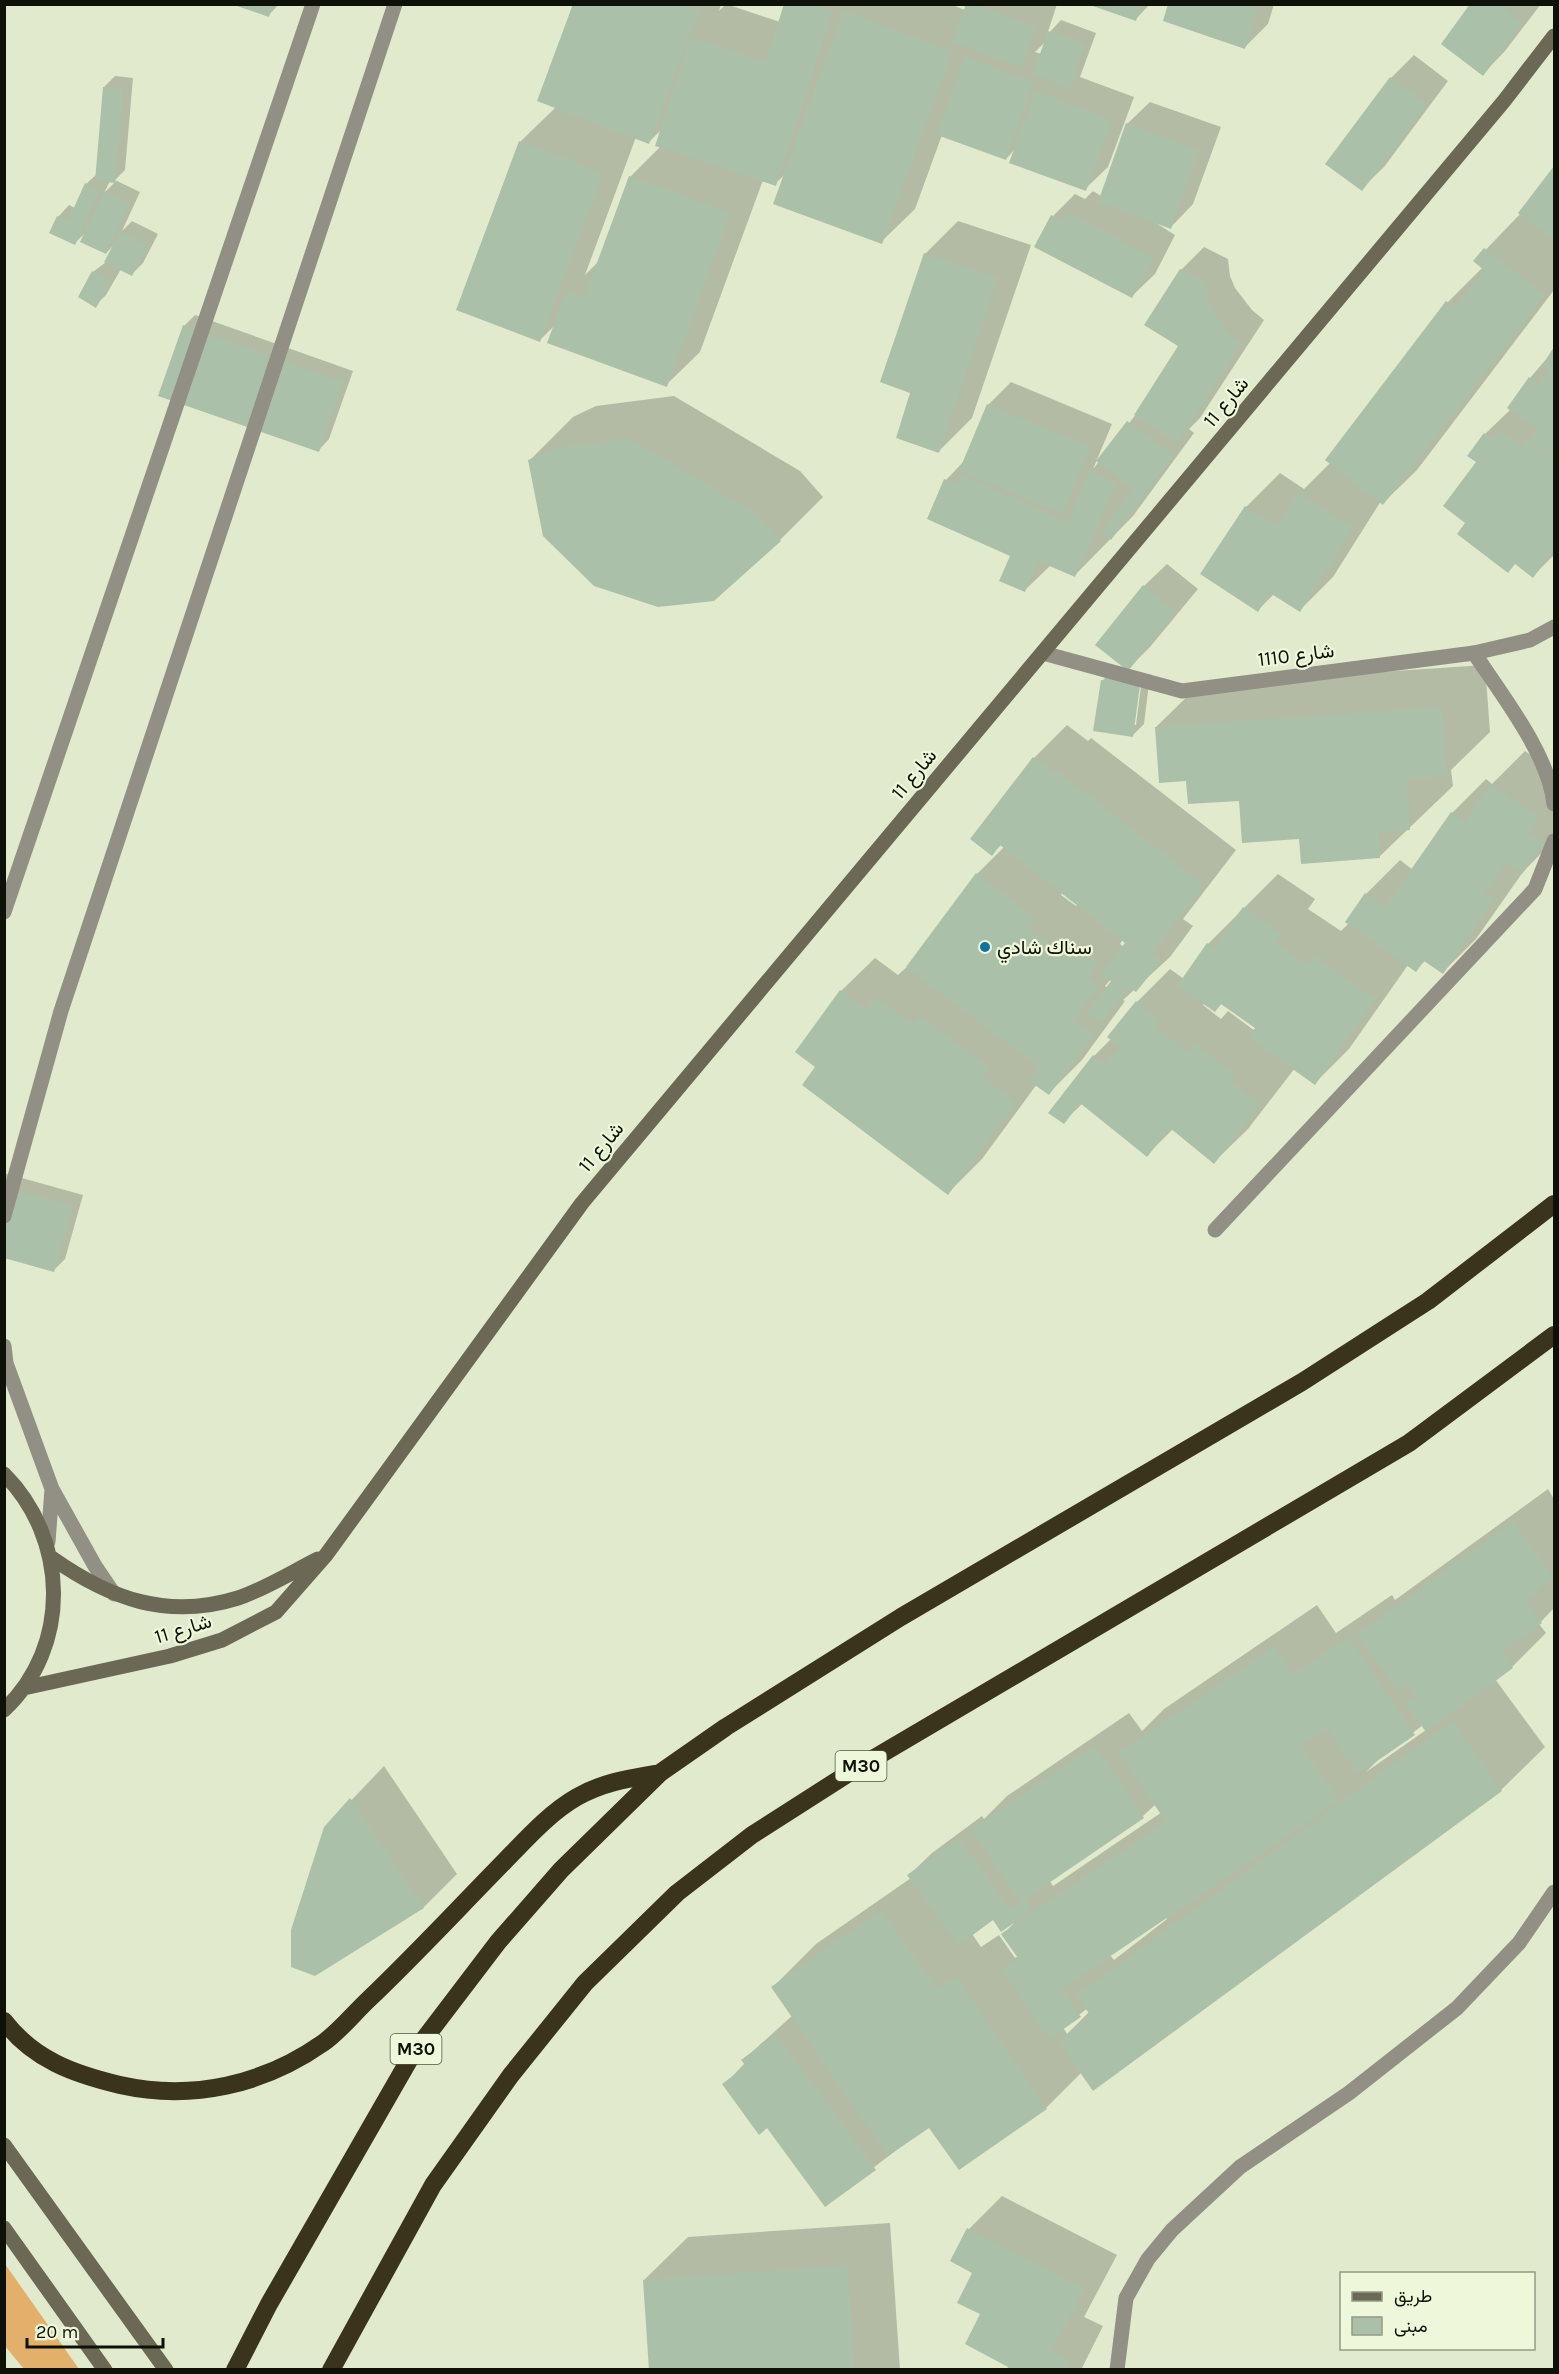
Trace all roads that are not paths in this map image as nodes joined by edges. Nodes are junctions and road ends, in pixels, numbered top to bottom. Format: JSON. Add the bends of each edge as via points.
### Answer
{"nodes":[{"id":1,"x":313,"y":4,"type":"edge"},
{"id":2,"x":395,"y":4,"type":"edge"},
{"id":3,"x":1554,"y":36,"type":"edge"},
{"id":4,"x":1554,"y":627,"type":"edge"},
{"id":5,"x":1043,"y":653,"type":"junction"},
{"id":6,"x":1474,"y":653,"type":"junction"},
{"id":7,"x":1554,"y":804,"type":"edge"},
{"id":8,"x":1554,"y":840,"type":"edge"},
{"id":9,"x":4,"y":912,"type":"edge"},
{"id":10,"x":1554,"y":1204,"type":"edge"},
{"id":11,"x":4,"y":1216,"type":"edge"},
{"id":12,"x":1215,"y":1230,"type":"dead end"},
{"id":13,"x":1554,"y":1335,"type":"edge"},
{"id":14,"x":4,"y":1346,"type":"edge"},
{"id":15,"x":4,"y":1474,"type":"edge"},
{"id":16,"x":52,"y":1490,"type":"junction"},
{"id":17,"x":48,"y":1542,"type":"junction"},
{"id":18,"x":326,"y":1556,"type":"junction"},
{"id":19,"x":52,"y":1558,"type":"junction"},
{"id":20,"x":114,"y":1594,"type":"junction"},
{"id":21,"x":24,"y":1688,"type":"junction"},
{"id":22,"x":4,"y":1710,"type":"edge"},
{"id":23,"x":660,"y":1773,"type":"junction"},
{"id":24,"x":1554,"y":1892,"type":"edge"},
{"id":25,"x":4,"y":2021,"type":"edge"},
{"id":26,"x":4,"y":2145,"type":"edge"},
{"id":27,"x":4,"y":2228,"type":"edge"},
{"id":28,"x":344,"y":2345,"type":"junction"},
{"id":29,"x":105,"y":2370,"type":"edge"},
{"id":30,"x":166,"y":2370,"type":"edge"},
{"id":31,"x":235,"y":2370,"type":"edge"},
{"id":32,"x":331,"y":2370,"type":"edge"},
{"id":33,"x":336,"y":2370,"type":"edge"},
{"id":34,"x":1118,"y":2370,"type":"edge"}],
"edges":[{"from":1,"to":9,"type":"street"},
{"from":2,"to":11,"type":"street","via":[[62,1011]]},
{"from":3,"to":5,"type":"street","name":"شارع 11"},
{"from":4,"to":6,"type":"street","name":"شارع 1110","via":[[1530,640]]},
{"from":5,"to":6,"type":"street","name":"شارع 1110","via":[[1182,691]]},
{"from":5,"to":18,"type":"street","name":"شارع 11","via":[[582,1203]]},
{"from":6,"to":7,"type":"street","via":[[1519,720],[1552,785]]},
{"from":8,"to":12,"type":"street","via":[[1535,888]]},
{"from":10,"to":23,"type":"highway","number":"M30","via":[[1428,1301],[1302,1382],[901,1617]]},
{"from":13,"to":28,"type":"highway","number":"M30","via":[[1409,1443],[849,1773],[752,1834],[677,1893],[585,1983],[511,2075],[434,2185]]},
{"from":14,"to":16,"type":"street","via":[[6,1363]]},
{"from":15,"to":17,"type":"street","via":[[24,1493]]},
{"from":16,"to":17,"type":"street"},
{"from":16,"to":20,"type":"street"},
{"from":17,"to":19,"type":"street"},
{"from":18,"to":20,"type":"street","name":"شارع 11","via":[[227,1600],[192,1606],[148,1606]]},
{"from":18,"to":21,"type":"street","name":"شارع 11","via":[[276,1612],[222,1640],[170,1656]]},
{"from":19,"to":20,"type":"street","name":"شارع 11"},
{"from":19,"to":21,"type":"street","via":[[54,1603],[44,1648]]},
{"from":21,"to":22,"type":"street"},
{"from":23,"to":25,"type":"highway","via":[[614,1781],[577,1797],[530,1836],[324,2042],[274,2071],[210,2091],[134,2088],[51,2063],[19,2040]]},
{"from":23,"to":31,"type":"highway","number":"M30","via":[[547,1886],[498,1942],[412,2055]]},
{"from":24,"to":34,"type":"street","via":[[1519,1943],[1456,2008],[1349,2093],[1240,2167],[1172,2230],[1148,2259],[1126,2298]]},
{"from":26,"to":30,"type":"street"},
{"from":27,"to":29,"type":"street"},
{"from":28,"to":32,"type":"highway","number":"M30"},
{"from":28,"to":33,"type":"highway"}]}
